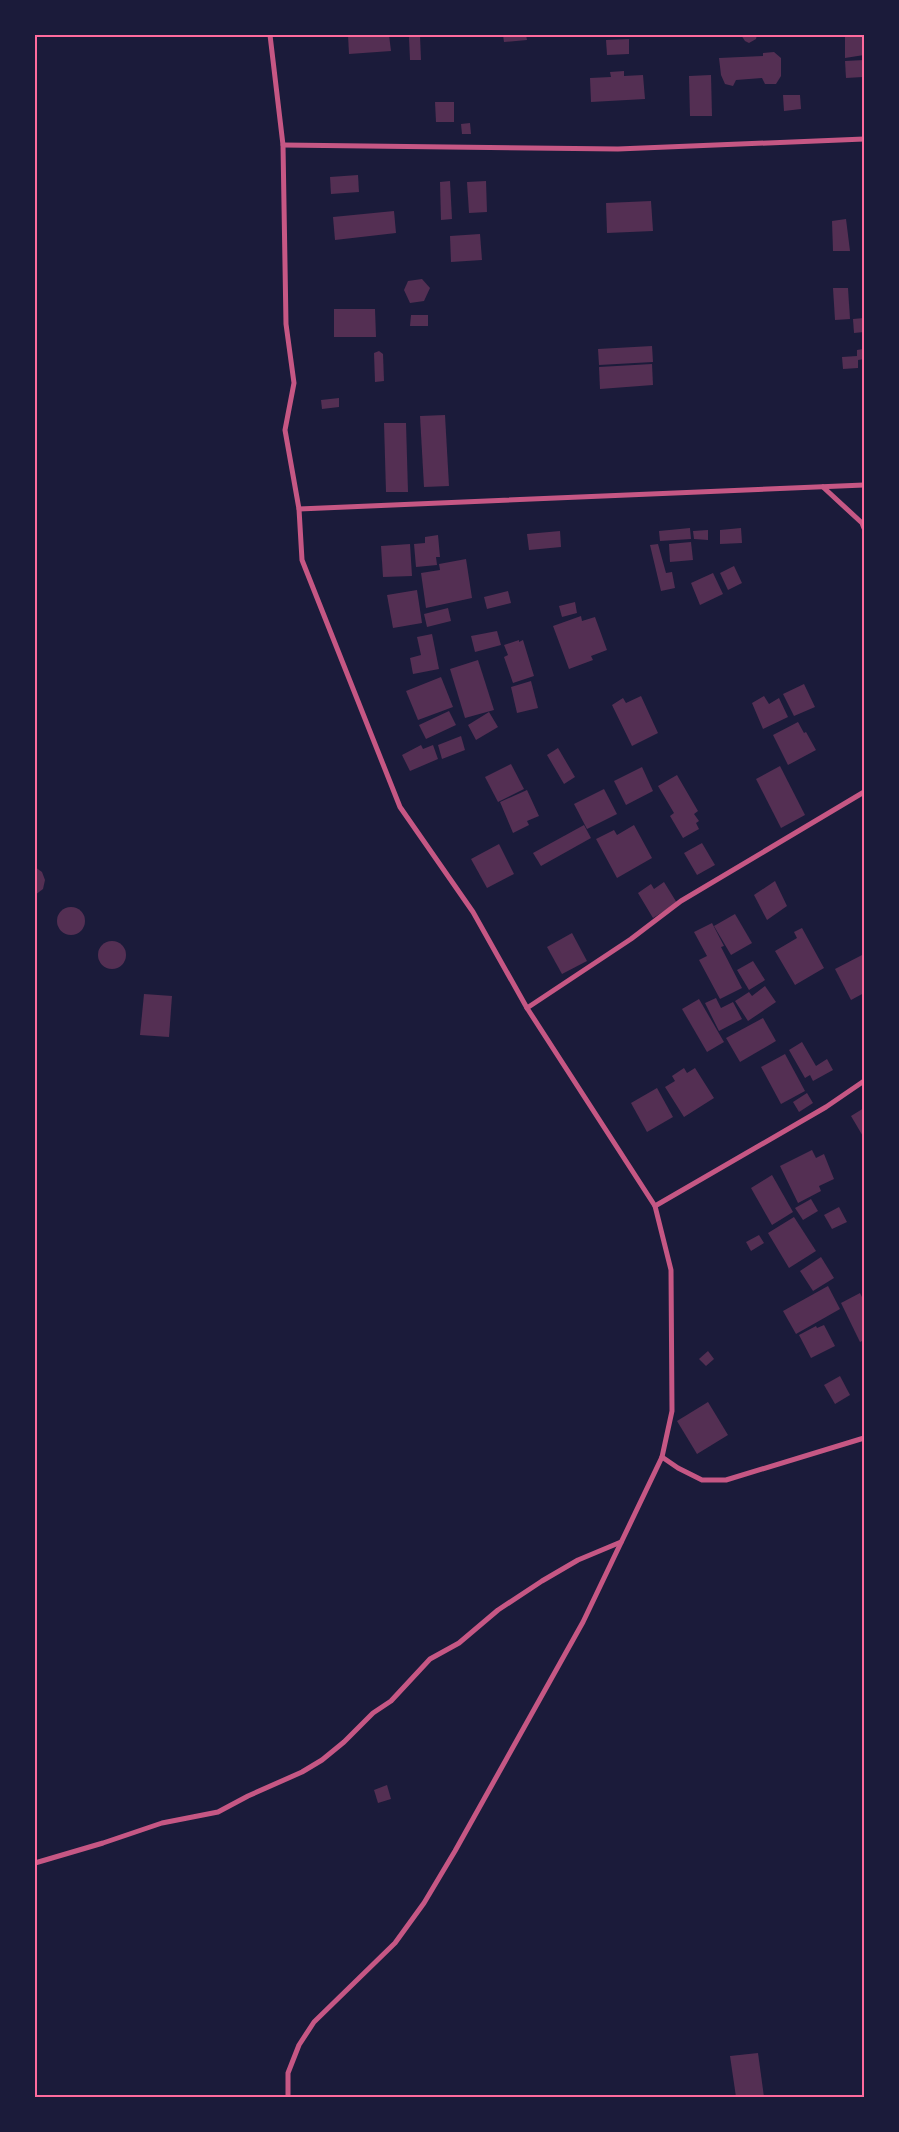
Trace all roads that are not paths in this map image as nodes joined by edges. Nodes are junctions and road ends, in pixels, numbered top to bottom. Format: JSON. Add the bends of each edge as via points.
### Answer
{"nodes":[{"id":1,"x":270,"y":35,"type":"edge"},
{"id":2,"x":864,"y":139,"type":"edge"},
{"id":3,"x":283,"y":145,"type":"junction"},
{"id":4,"x":864,"y":485,"type":"edge"},
{"id":5,"x":823,"y":487,"type":"junction"},
{"id":6,"x":299,"y":510,"type":"junction"},
{"id":7,"x":864,"y":528,"type":"edge"},
{"id":8,"x":864,"y":792,"type":"edge"},
{"id":9,"x":527,"y":1008,"type":"junction"},
{"id":10,"x":864,"y":1081,"type":"edge"},
{"id":11,"x":655,"y":1206,"type":"junction"},
{"id":12,"x":864,"y":1438,"type":"edge"},
{"id":13,"x":662,"y":1457,"type":"junction"},
{"id":14,"x":621,"y":1542,"type":"junction"},
{"id":15,"x":35,"y":1863,"type":"edge"},
{"id":16,"x":288,"y":2097,"type":"edge"}],
"edges":[{"from":1,"to":3,"type":"street"},
{"from":2,"to":3,"type":"street","via":[[618,149]]},
{"from":3,"to":6,"type":"street","via":[[283,262],[286,324],[294,382],[284,430]]},
{"from":4,"to":5,"type":"street"},
{"from":5,"to":6,"type":"street"},
{"from":5,"to":7,"type":"street"},
{"from":6,"to":9,"type":"street","via":[[302,560],[400,807],[473,912]]},
{"from":8,"to":9,"type":"street","via":[[681,901],[631,939]]},
{"from":9,"to":11,"type":"street"},
{"from":10,"to":11,"type":"street","via":[[826,1107]]},
{"from":11,"to":13,"type":"street","via":[[671,1270],[672,1411]]},
{"from":12,"to":13,"type":"street","via":[[726,1480],[702,1480]]},
{"from":13,"to":14,"type":"street"},
{"from":14,"to":15,"type":"street","via":[[578,1560],[542,1581],[498,1610],[459,1643],[430,1659],[391,1701],[373,1713],[322,1760],[302,1772],[218,1812],[162,1823]]},
{"from":14,"to":16,"type":"street","via":[[549,1686],[424,1903],[395,1943],[314,2022],[299,2045],[288,2073]]}]}
